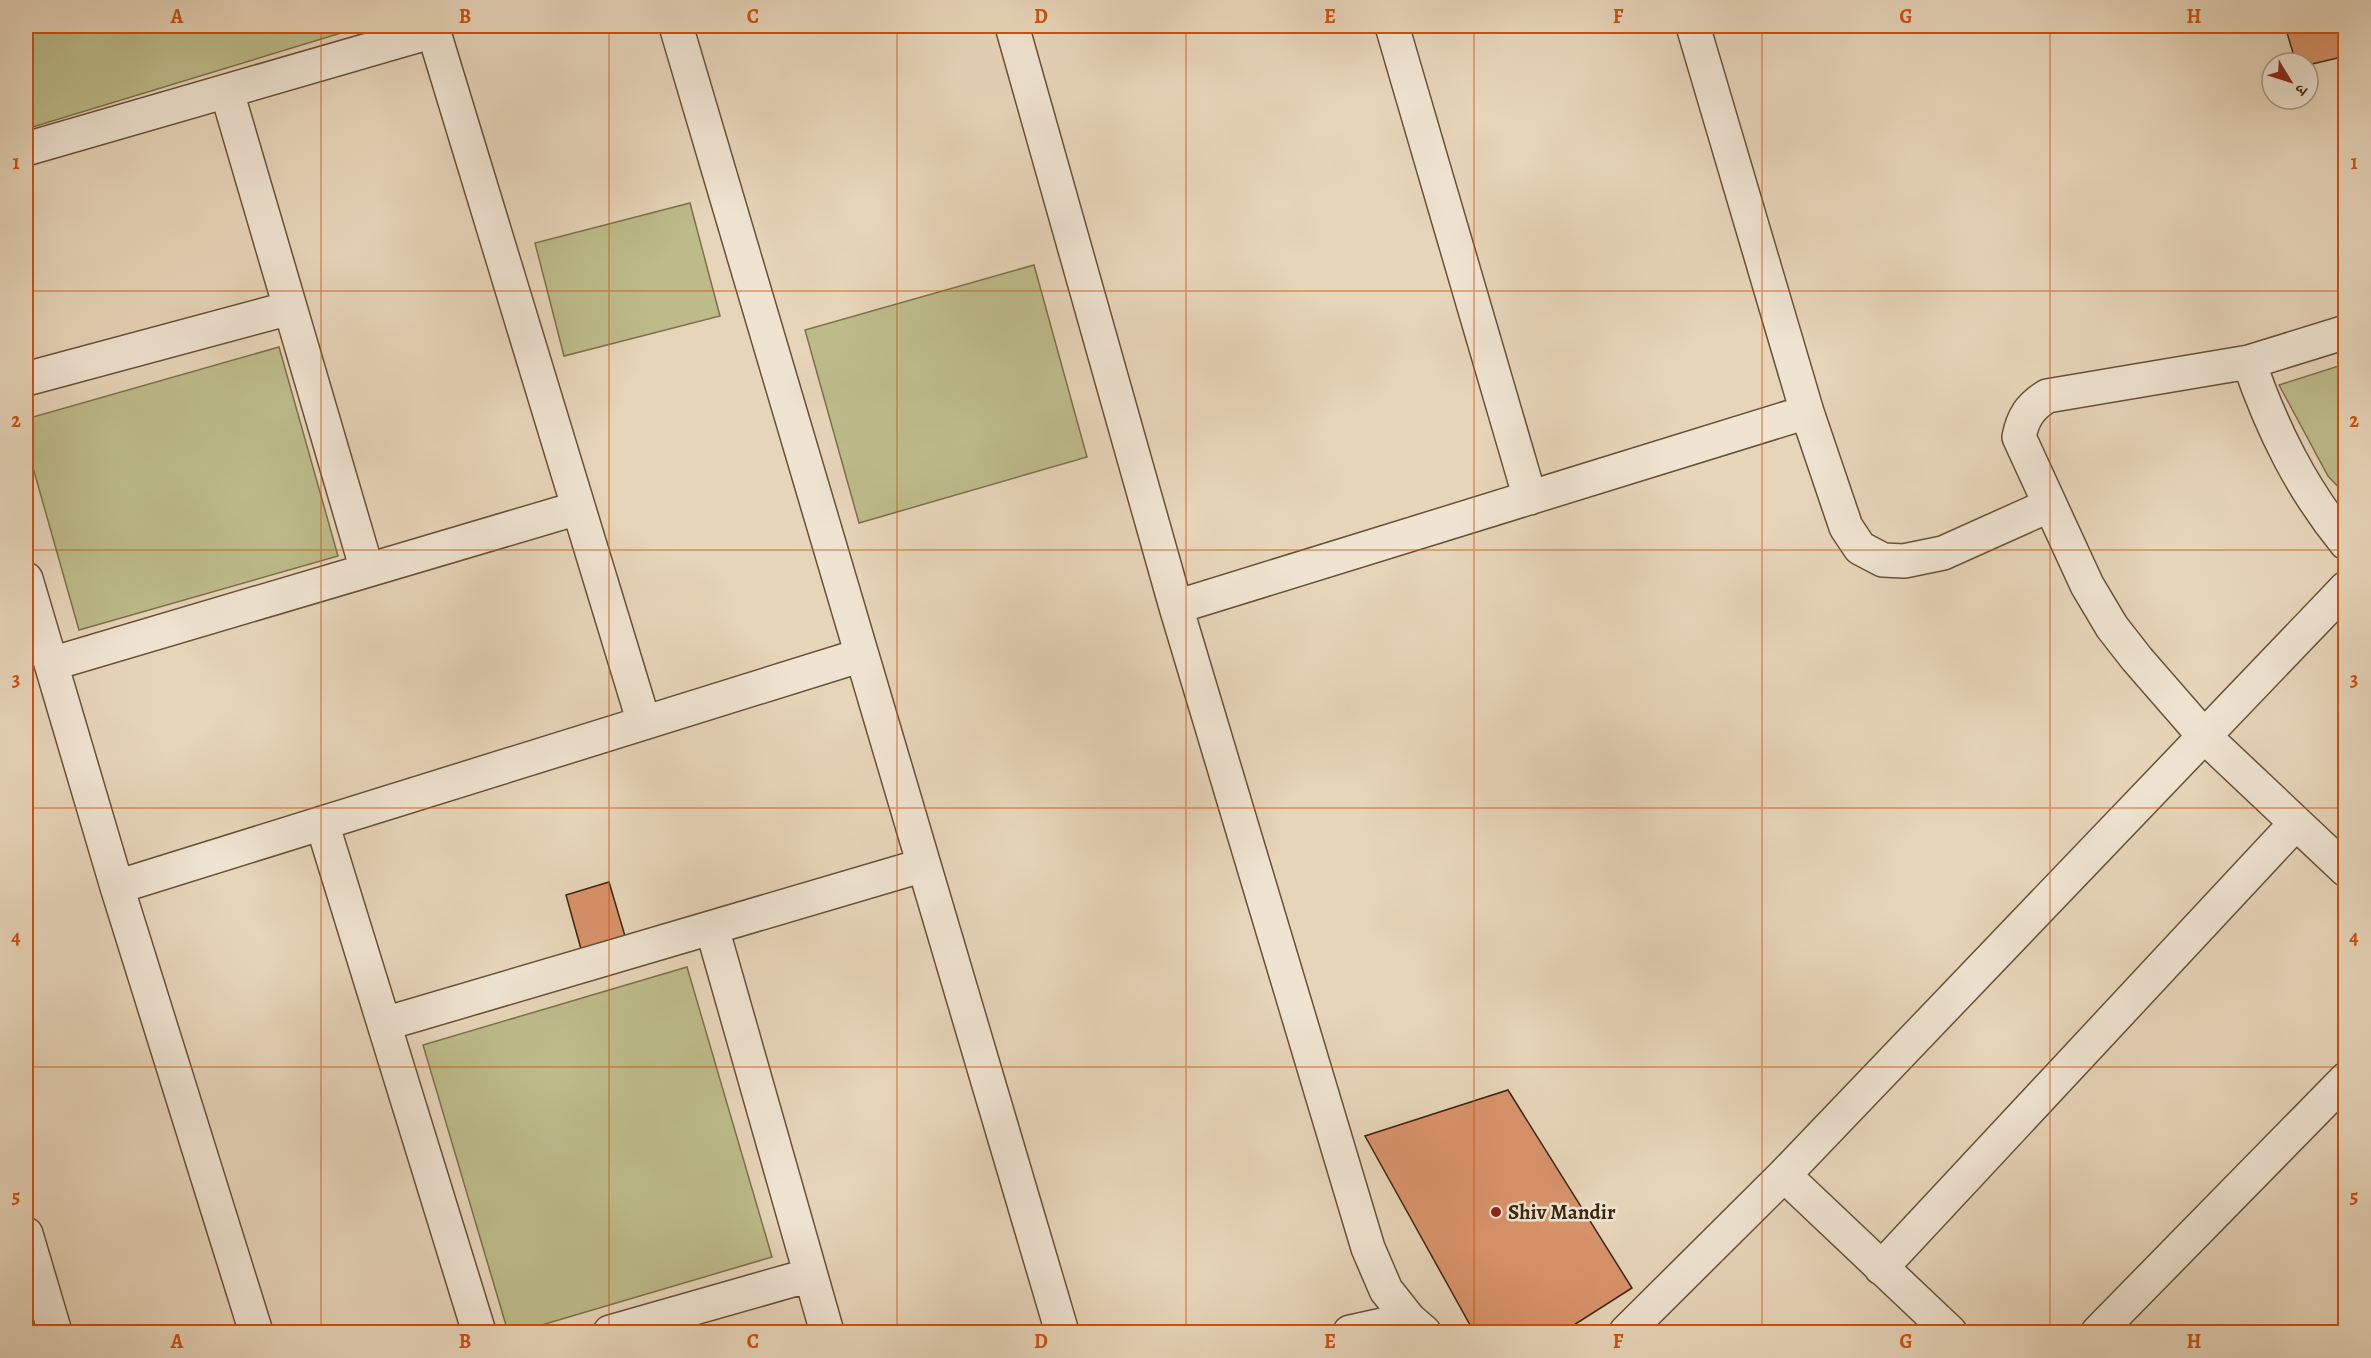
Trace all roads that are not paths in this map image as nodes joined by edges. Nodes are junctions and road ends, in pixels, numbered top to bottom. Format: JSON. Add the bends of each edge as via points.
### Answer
{"nodes":[{"id":1,"x":676,"y":26,"type":"edge"},
{"id":2,"x":1012,"y":26,"type":"edge"},
{"id":3,"x":1392,"y":26,"type":"edge"},
{"id":4,"x":1692,"y":26,"type":"edge"},
{"id":5,"x":433,"y":28,"type":"edge"},
{"id":6,"x":227,"y":92,"type":"junction"},
{"id":7,"x":26,"y":149,"type":"edge"},
{"id":8,"x":290,"y":308,"type":"junction"},
{"id":9,"x":2346,"y":332,"type":"edge"},
{"id":10,"x":2249,"y":362,"type":"junction"},
{"id":11,"x":26,"y":380,"type":"edge"},
{"id":12,"x":1807,"y":412,"type":"junction"},
{"id":13,"x":1530,"y":498,"type":"junction"},
{"id":14,"x":2050,"y":505,"type":"junction"},
{"id":15,"x":578,"y":508,"type":"junction"},
{"id":16,"x":2346,"y":543,"type":"edge"},
{"id":17,"x":367,"y":570,"type":"junction"},
{"id":18,"x":26,"y":579,"type":"edge"},
{"id":19,"x":2346,"y":588,"type":"edge"},
{"id":20,"x":1176,"y":607,"type":"junction"},
{"id":21,"x":862,"y":656,"type":"junction"},
{"id":22,"x":51,"y":664,"type":"junction"},
{"id":23,"x":644,"y":723,"type":"junction"},
{"id":24,"x":2204,"y":736,"type":"junction"},
{"id":25,"x":322,"y":823,"type":"junction"},
{"id":26,"x":2296,"y":823,"type":"junction"},
{"id":27,"x":924,"y":866,"type":"junction"},
{"id":28,"x":2346,"y":870,"type":"edge"},
{"id":29,"x":117,"y":887,"type":"junction"},
{"id":30,"x":712,"y":928,"type":"junction"},
{"id":31,"x":384,"y":1024,"type":"junction"},
{"id":32,"x":2346,"y":1079,"type":"edge"},
{"id":33,"x":1784,"y":1175,"type":"junction"},
{"id":34,"x":26,"y":1234,"type":"edge"},
{"id":35,"x":1881,"y":1268,"type":"junction"},
{"id":36,"x":810,"y":1275,"type":"junction"},
{"id":37,"x":1417,"y":1325,"type":"edge"},
{"id":38,"x":55,"y":1332,"type":"edge"},
{"id":39,"x":256,"y":1332,"type":"edge"},
{"id":40,"x":479,"y":1332,"type":"edge"},
{"id":41,"x":610,"y":1332,"type":"edge"},
{"id":42,"x":827,"y":1332,"type":"edge"},
{"id":43,"x":1062,"y":1332,"type":"edge"},
{"id":44,"x":1350,"y":1332,"type":"edge"},
{"id":45,"x":1626,"y":1332,"type":"edge"},
{"id":46,"x":1950,"y":1332,"type":"edge"},
{"id":47,"x":2098,"y":1332,"type":"edge"}],
"edges":[{"from":1,"to":21,"type":"street"},
{"from":2,"to":20,"type":"street"},
{"from":3,"to":13,"type":"street"},
{"from":4,"to":12,"type":"street"},
{"from":5,"to":6,"type":"street"},
{"from":5,"to":15,"type":"street"},
{"from":6,"to":7,"type":"street"},
{"from":6,"to":8,"type":"street"},
{"from":8,"to":11,"type":"street"},
{"from":8,"to":17,"type":"street"},
{"from":9,"to":10,"type":"street"},
{"from":10,"to":14,"type":"street","via":[[2047,396],[2032,406],[2022,420],[2019,437]]},
{"from":10,"to":16,"type":"street","via":[[2266,412],[2297,472],[2322,514]]},
{"from":12,"to":13,"type":"street"},
{"from":12,"to":14,"type":"street","via":[[1846,527],[1860,548],[1882,560],[1904,561],[1943,553]]},
{"from":13,"to":20,"type":"street"},
{"from":14,"to":24,"type":"street","via":[[2098,606],[2137,659]]},
{"from":15,"to":17,"type":"street"},
{"from":15,"to":23,"type":"street"},
{"from":17,"to":22,"type":"street"},
{"from":18,"to":22,"type":"street"},
{"from":19,"to":24,"type":"street"},
{"from":20,"to":37,"type":"street","via":[[1368,1248],[1386,1290]]},
{"from":21,"to":23,"type":"street"},
{"from":21,"to":27,"type":"street"},
{"from":22,"to":29,"type":"street"},
{"from":23,"to":25,"type":"street"},
{"from":24,"to":26,"type":"street"},
{"from":24,"to":33,"type":"street"},
{"from":25,"to":29,"type":"street"},
{"from":25,"to":31,"type":"street"},
{"from":26,"to":28,"type":"street"},
{"from":26,"to":35,"type":"street"},
{"from":27,"to":30,"type":"street"},
{"from":27,"to":43,"type":"street"},
{"from":29,"to":39,"type":"street"},
{"from":30,"to":31,"type":"street"},
{"from":30,"to":36,"type":"street"},
{"from":31,"to":40,"type":"street"},
{"from":32,"to":47,"type":"street"},
{"from":33,"to":35,"type":"street"},
{"from":33,"to":45,"type":"street"},
{"from":34,"to":38,"type":"street"},
{"from":35,"to":46,"type":"street"},
{"from":36,"to":41,"type":"street"},
{"from":36,"to":42,"type":"street"},
{"from":37,"to":44,"type":"street"}]}
